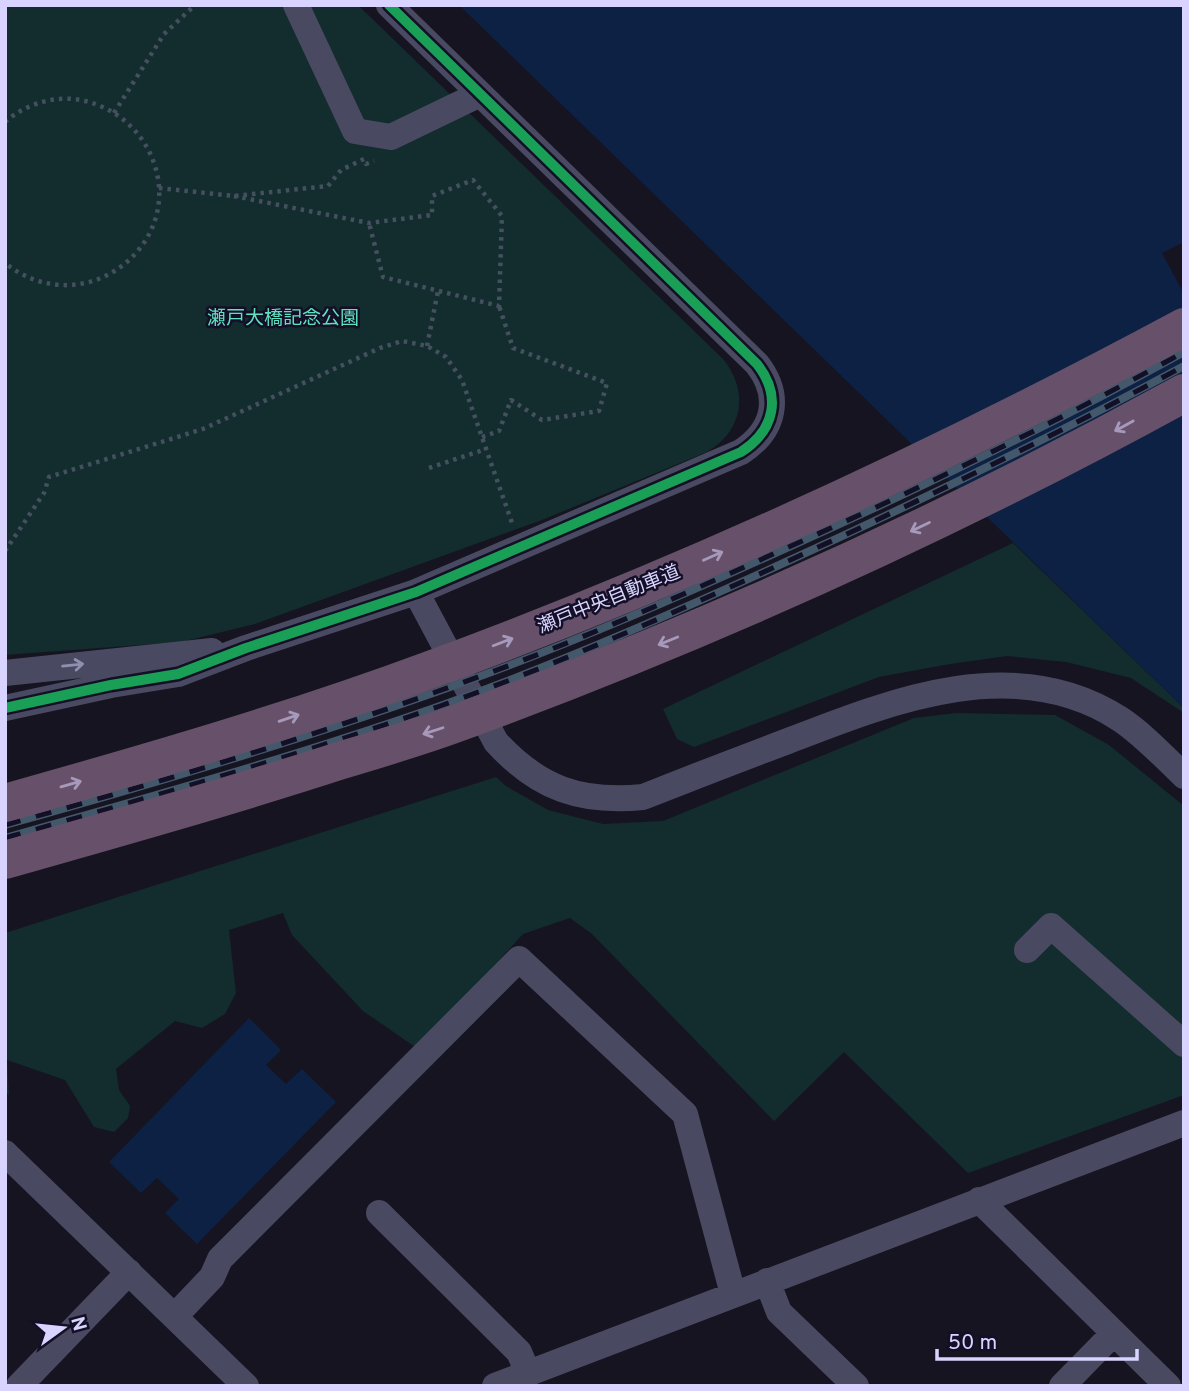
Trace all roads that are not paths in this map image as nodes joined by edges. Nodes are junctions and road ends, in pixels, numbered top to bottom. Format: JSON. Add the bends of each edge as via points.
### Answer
{"nodes":[{"id":1,"x":296,"y":5,"type":"edge"},
{"id":2,"x":389,"y":5,"type":"edge"},
{"id":3,"x":480,"y":94,"type":"junction"},
{"id":4,"x":1184,"y":327,"type":"edge"},
{"id":5,"x":1184,"y":393,"type":"edge"},
{"id":6,"x":416,"y":592,"type":"junction"},
{"id":7,"x":246,"y":648,"type":"junction"},
{"id":8,"x":5,"y":673,"type":"edge"},
{"id":9,"x":5,"y":708,"type":"edge"},
{"id":10,"x":1184,"y":776,"type":"edge"},
{"id":11,"x":5,"y":803,"type":"edge"},
{"id":12,"x":5,"y":860,"type":"edge"},
{"id":13,"x":1027,"y":950,"type":"dead end"},
{"id":14,"x":1184,"y":1044,"type":"edge"},
{"id":15,"x":1184,"y":1123,"type":"edge"},
{"id":16,"x":5,"y":1153,"type":"edge"},
{"id":17,"x":979,"y":1200,"type":"junction"},
{"id":18,"x":379,"y":1213,"type":"dead end"},
{"id":19,"x":130,"y":1272,"type":"junction"},
{"id":20,"x":767,"y":1281,"type":"junction"},
{"id":21,"x":733,"y":1294,"type":"junction"},
{"id":22,"x":174,"y":1316,"type":"junction"},
{"id":23,"x":1114,"y":1333,"type":"junction"},
{"id":24,"x":528,"y":1373,"type":"junction"},
{"id":25,"x":19,"y":1386,"type":"edge"},
{"id":26,"x":246,"y":1386,"type":"edge"},
{"id":27,"x":495,"y":1386,"type":"edge"},
{"id":28,"x":856,"y":1386,"type":"edge"},
{"id":29,"x":1062,"y":1386,"type":"edge"},
{"id":30,"x":1168,"y":1386,"type":"edge"}],
"edges":[{"from":1,"to":3,"type":"street","via":[[355,131],[391,137]]},
{"from":2,"to":3,"type":"street"},
{"from":3,"to":6,"type":"street","via":[[757,364],[768,381],[772,407],[763,433],[741,452]]},
{"from":11,"to":4,"type":"highway","name":"瀬戸中央自動車道","one_way":true,"bridge":true,"via":[[201,748],[426,672],[652,584],[890,475]]},
{"from":5,"to":12,"type":"highway","one_way":true,"bridge":true,"via":[[885,544],[675,638],[449,726],[214,801]]},
{"from":6,"to":7,"type":"street"},
{"from":6,"to":10,"type":"street","via":[[496,742],[536,777],[579,796],[643,797],[873,708],[978,685],[1055,692],[1091,704],[1120,719]]},
{"from":8,"to":7,"type":"street","one_way":true},
{"from":7,"to":9,"type":"street","via":[[178,674]]},
{"from":13,"to":14,"type":"street","via":[[1051,926]]},
{"from":15,"to":17,"type":"street"},
{"from":16,"to":19,"type":"street"},
{"from":17,"to":20,"type":"street"},
{"from":17,"to":23,"type":"street"},
{"from":18,"to":24,"type":"street","via":[[519,1352]]},
{"from":19,"to":22,"type":"street"},
{"from":19,"to":25,"type":"street"},
{"from":20,"to":21,"type":"street"},
{"from":20,"to":28,"type":"street","via":[[779,1312]]},
{"from":21,"to":22,"type":"street","via":[[685,1114],[519,959],[220,1259],[212,1277]]},
{"from":21,"to":24,"type":"street"},
{"from":22,"to":26,"type":"street"},
{"from":23,"to":29,"type":"street"},
{"from":23,"to":30,"type":"street"},
{"from":24,"to":27,"type":"street"}]}
